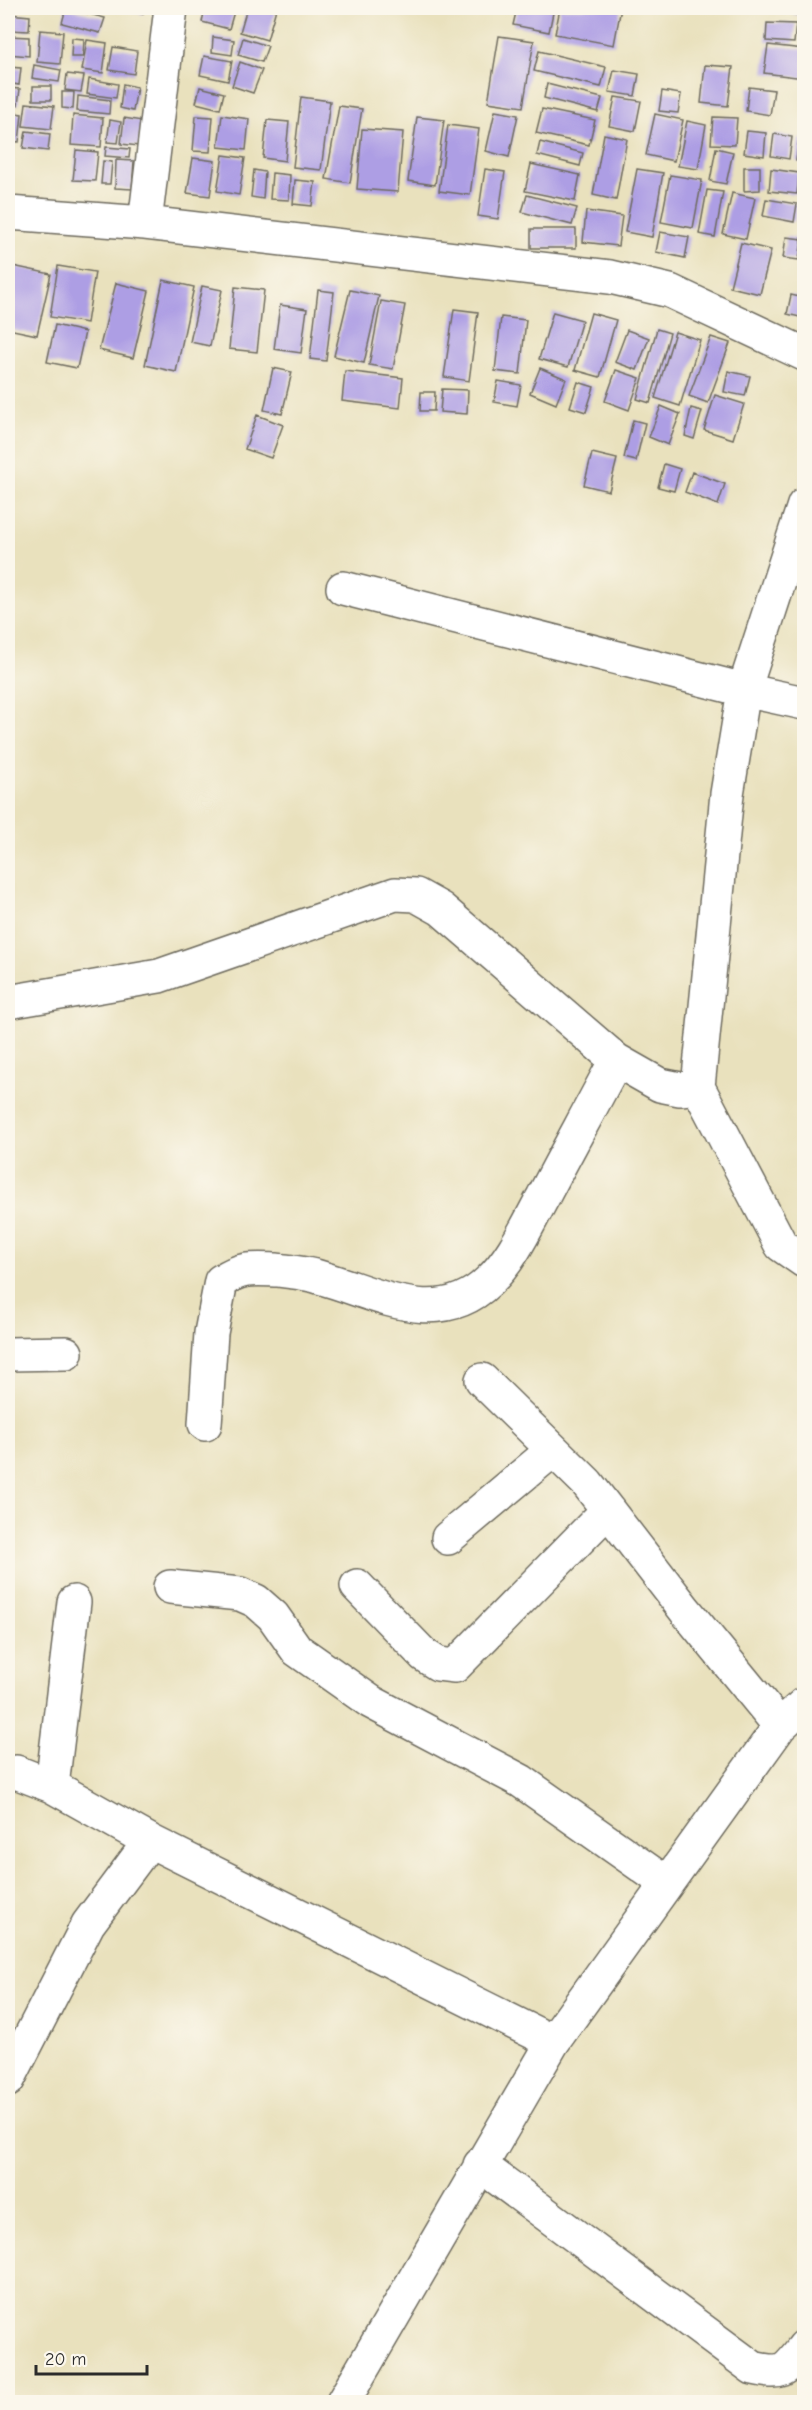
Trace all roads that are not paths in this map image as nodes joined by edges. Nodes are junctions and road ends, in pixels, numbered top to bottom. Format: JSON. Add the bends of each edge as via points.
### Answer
{"nodes":[{"id":1,"x":171,"y":8,"type":"edge"},
{"id":2,"x":8,"y":213,"type":"edge"},
{"id":3,"x":145,"y":223,"type":"junction"},
{"id":4,"x":804,"y":354,"type":"edge"},
{"id":5,"x":804,"y":505,"type":"edge"},
{"id":6,"x":344,"y":588,"type":"dead end"},
{"id":7,"x":744,"y":690,"type":"junction"},
{"id":8,"x":804,"y":703,"type":"edge"},
{"id":9,"x":8,"y":1002,"type":"edge"},
{"id":10,"x":616,"y":1060,"type":"junction"},
{"id":11,"x":698,"y":1087,"type":"junction"},
{"id":12,"x":804,"y":1261,"type":"edge"},
{"id":13,"x":66,"y":1353,"type":"dead end"},
{"id":14,"x":8,"y":1354,"type":"edge"},
{"id":15,"x":482,"y":1380,"type":"dead end"},
{"id":16,"x":205,"y":1424,"type":"dead end"},
{"id":17,"x":553,"y":1450,"type":"junction"},
{"id":18,"x":608,"y":1510,"type":"junction"},
{"id":19,"x":448,"y":1538,"type":"dead end"},
{"id":20,"x":357,"y":1586,"type":"dead end"},
{"id":21,"x":170,"y":1587,"type":"dead end"},
{"id":22,"x":74,"y":1602,"type":"dead end"},
{"id":23,"x":804,"y":1704,"type":"edge"},
{"id":24,"x":780,"y":1726,"type":"junction"},
{"id":25,"x":8,"y":1774,"type":"edge"},
{"id":26,"x":52,"y":1786,"type":"junction"},
{"id":27,"x":150,"y":1841,"type":"junction"},
{"id":28,"x":666,"y":1883,"type":"junction"},
{"id":29,"x":553,"y":2042,"type":"junction"},
{"id":30,"x":8,"y":2080,"type":"edge"},
{"id":31,"x":480,"y":2165,"type":"junction"},
{"id":32,"x":804,"y":2347,"type":"edge"},
{"id":33,"x":343,"y":2403,"type":"edge"}],
"edges":[{"from":1,"to":3,"type":"street"},
{"from":2,"to":3,"type":"street"},
{"from":3,"to":4,"type":"street","via":[[610,277],[670,291]]},
{"from":5,"to":7,"type":"street"},
{"from":6,"to":7,"type":"street"},
{"from":7,"to":8,"type":"street"},
{"from":7,"to":11,"type":"street","via":[[727,794]]},
{"from":9,"to":10,"type":"street","via":[[159,976],[395,894],[416,895],[441,909]]},
{"from":10,"to":11,"type":"street","via":[[660,1084],[680,1089]]},
{"from":10,"to":16,"type":"street","via":[[517,1244],[489,1281],[462,1301],[436,1307],[402,1304],[319,1276],[284,1271],[252,1269],[221,1281],[211,1333]]},
{"from":11,"to":12,"type":"street","via":[[781,1245]]},
{"from":13,"to":14,"type":"street"},
{"from":15,"to":17,"type":"street"},
{"from":17,"to":18,"type":"street"},
{"from":17,"to":19,"type":"street"},
{"from":18,"to":20,"type":"street","via":[[455,1666],[438,1665],[424,1655]]},
{"from":18,"to":24,"type":"street"},
{"from":21,"to":28,"type":"street","via":[[240,1594],[256,1601],[273,1616],[297,1650],[371,1702],[521,1781]]},
{"from":22,"to":26,"type":"street"},
{"from":23,"to":24,"type":"street"},
{"from":24,"to":28,"type":"street"},
{"from":25,"to":26,"type":"street","via":[[16,1772]]},
{"from":26,"to":27,"type":"street"},
{"from":27,"to":29,"type":"street"},
{"from":27,"to":30,"type":"street","via":[[88,1924]]},
{"from":28,"to":29,"type":"street"},
{"from":29,"to":31,"type":"street"},
{"from":31,"to":32,"type":"street","via":[[753,2368],[774,2373],[789,2367]]},
{"from":31,"to":33,"type":"street"}]}
